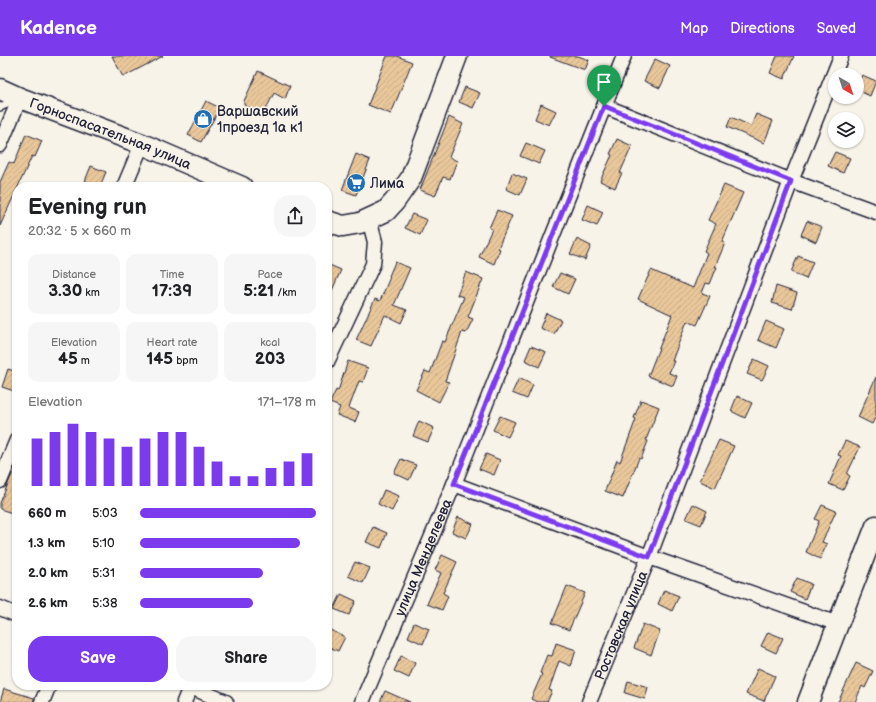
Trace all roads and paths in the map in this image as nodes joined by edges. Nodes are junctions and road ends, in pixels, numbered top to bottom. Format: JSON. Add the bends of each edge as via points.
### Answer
{"nodes":[{"id":1,"x":457,"y":56,"type":"edge"},
{"id":2,"x":624,"y":56,"type":"edge"},
{"id":3,"x":841,"y":56,"type":"edge"},
{"id":4,"x":0,"y":89,"type":"edge"},
{"id":5,"x":20,"y":98,"type":"junction"},
{"id":6,"x":604,"y":106,"type":"junction"},
{"id":7,"x":0,"y":107,"type":"edge"},
{"id":8,"x":142,"y":144,"type":"junction"},
{"id":9,"x":0,"y":145,"type":"edge"},
{"id":10,"x":791,"y":181,"type":"junction"},
{"id":11,"x":126,"y":182,"type":"edge"},
{"id":12,"x":230,"y":182,"type":"edge"},
{"id":13,"x":876,"y":212,"type":"edge"},
{"id":14,"x":369,"y":219,"type":"junction"},
{"id":15,"x":332,"y":223,"type":"edge"},
{"id":16,"x":332,"y":351,"type":"edge"},
{"id":17,"x":12,"y":452,"type":"edge"},
{"id":18,"x":0,"y":481,"type":"edge"},
{"id":19,"x":454,"y":484,"type":"junction"},
{"id":20,"x":876,"y":526,"type":"edge"},
{"id":21,"x":649,"y":557,"type":"junction"},
{"id":22,"x":0,"y":608,"type":"edge"},
{"id":23,"x":12,"y":613,"type":"edge"},
{"id":24,"x":838,"y":624,"type":"junction"},
{"id":25,"x":47,"y":690,"type":"edge"},
{"id":26,"x":188,"y":690,"type":"edge"},
{"id":27,"x":198,"y":690,"type":"edge"},
{"id":28,"x":42,"y":702,"type":"edge"},
{"id":29,"x":184,"y":702,"type":"edge"},
{"id":30,"x":226,"y":702,"type":"edge"},
{"id":31,"x":362,"y":702,"type":"edge"},
{"id":32,"x":589,"y":702,"type":"edge"},
{"id":33,"x":808,"y":702,"type":"edge"}],
"edges":[{"from":1,"to":14,"type":"main road","via":[[411,178],[386,212]]},
{"from":2,"to":6,"type":"street","name":"улица Менделеева"},
{"from":3,"to":10,"type":"street","name":"Ростовская улица"},
{"from":4,"to":5,"type":"main road","name":"Горноспасательная улица"},
{"from":5,"to":7,"type":"lane"},
{"from":5,"to":8,"type":"main road","name":"Горноспасательная улица"},
{"from":5,"to":9,"type":"street"},
{"from":6,"to":10,"type":"street"},
{"from":6,"to":19,"type":"street","name":"улица Менделеева"},
{"from":8,"to":11,"type":"street"},
{"from":8,"to":12,"type":"main road","name":"Горноспасательная улица"},
{"from":10,"to":13,"type":"street"},
{"from":10,"to":21,"type":"street","name":"Ростовская улица"},
{"from":14,"to":15,"type":"main road","via":[[343,226]]},
{"from":14,"to":16,"type":"street","via":[[374,242],[373,264]]},
{"from":17,"to":18,"type":"street"},
{"from":19,"to":21,"type":"street"},
{"from":19,"to":31,"type":"street","name":"улица Менделеева"},
{"from":20,"to":24,"type":"main road"},
{"from":21,"to":24,"type":"street"},
{"from":21,"to":32,"type":"street","name":"Ростовская улица"},
{"from":22,"to":23,"type":"street"},
{"from":24,"to":33,"type":"main road"},
{"from":25,"to":28,"type":"street"},
{"from":26,"to":29,"type":"street"},
{"from":27,"to":30,"type":"street"}]}
